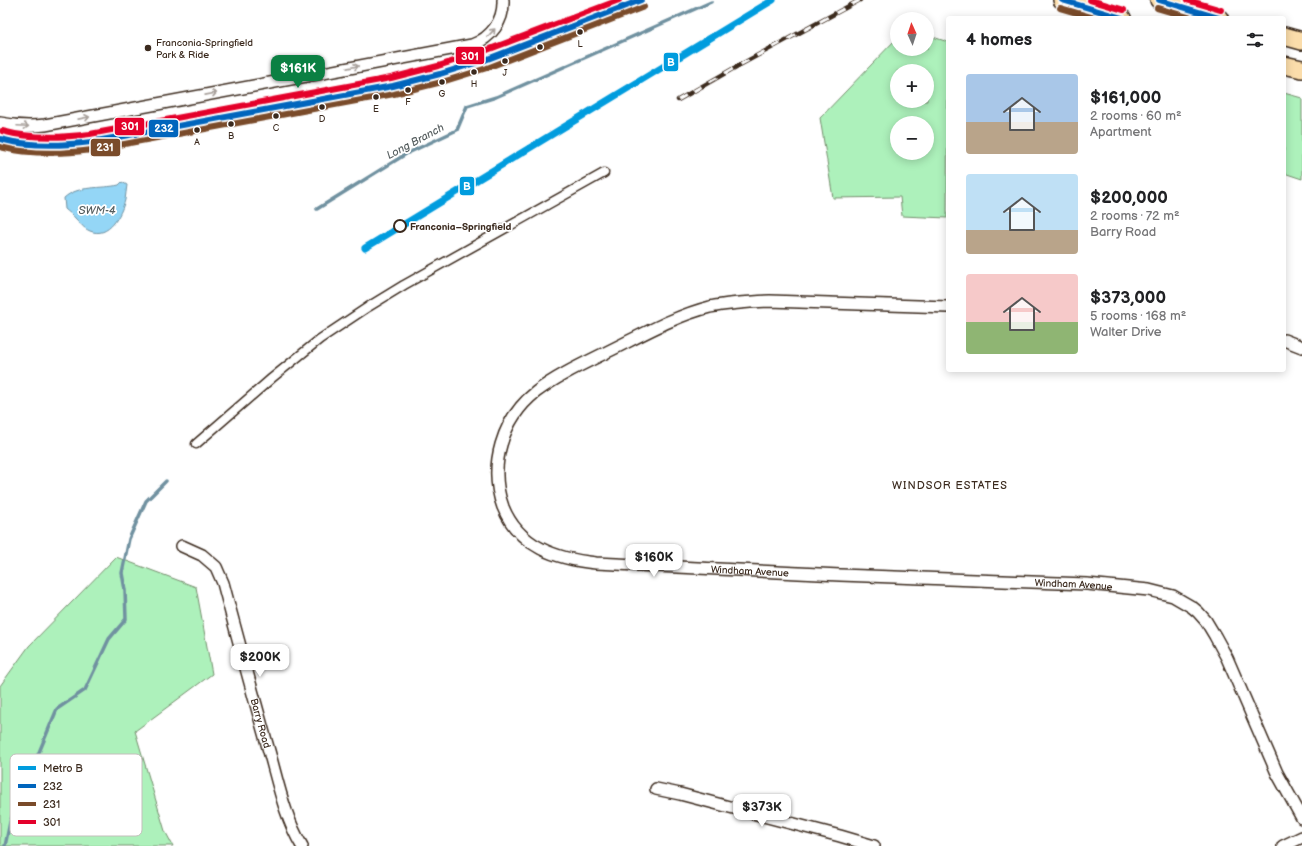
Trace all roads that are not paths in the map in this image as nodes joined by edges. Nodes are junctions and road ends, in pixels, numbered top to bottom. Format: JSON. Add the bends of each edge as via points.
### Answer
{"nodes":[{"id":1,"x":503,"y":0,"type":"edge"},
{"id":2,"x":1062,"y":0,"type":"edge"},
{"id":3,"x":1159,"y":0,"type":"edge"},
{"id":4,"x":1115,"y":16,"type":"edge"},
{"id":5,"x":1212,"y":16,"type":"edge"},
{"id":6,"x":1286,"y":36,"type":"edge"},
{"id":7,"x":1302,"y":40,"type":"edge"},
{"id":8,"x":1286,"y":65,"type":"edge"},
{"id":9,"x":1302,"y":69,"type":"edge"},
{"id":10,"x":0,"y":123,"type":"edge"},
{"id":11,"x":604,"y":173,"type":"dead end"},
{"id":12,"x":946,"y":307,"type":"edge"},
{"id":13,"x":1286,"y":341,"type":"edge"},
{"id":14,"x":1302,"y":347,"type":"edge"},
{"id":15,"x":196,"y":444,"type":"dead end"},
{"id":16,"x":182,"y":546,"type":"dead end"},
{"id":17,"x":656,"y":789,"type":"dead end"},
{"id":18,"x":1302,"y":818,"type":"edge"},
{"id":19,"x":1302,"y":837,"type":"edge"},
{"id":20,"x":302,"y":846,"type":"edge"},
{"id":21,"x":874,"y":846,"type":"edge"},
{"id":22,"x":1283,"y":846,"type":"edge"}],
"edges":[{"from":10,"to":1,"type":"street","one_way":true,"via":[[29,127],[45,125],[472,45],[484,40],[494,30],[501,16]]},
{"from":2,"to":4,"type":"main road"},
{"from":3,"to":5,"type":"main road"},
{"from":6,"to":7,"type":"main road"},
{"from":8,"to":9,"type":"main road"},
{"from":11,"to":15,"type":"street","via":[[368,307],[314,344]]},
{"from":12,"to":18,"type":"street","name":"Windham Avenue","via":[[747,302],[710,307],[673,320],[557,378],[527,400],[506,429],[497,462],[497,482],[505,511],[516,528],[539,548],[558,557],[579,562],[1088,584],[1149,590],[1173,596],[1198,612],[1215,636],[1277,773]]},
{"from":13,"to":14,"type":"street"},
{"from":16,"to":20,"type":"street","name":"Barry Road","via":[[202,555],[216,567],[223,583],[283,798]]},
{"from":17,"to":21,"type":"street"},
{"from":19,"to":22,"type":"street"}]}
